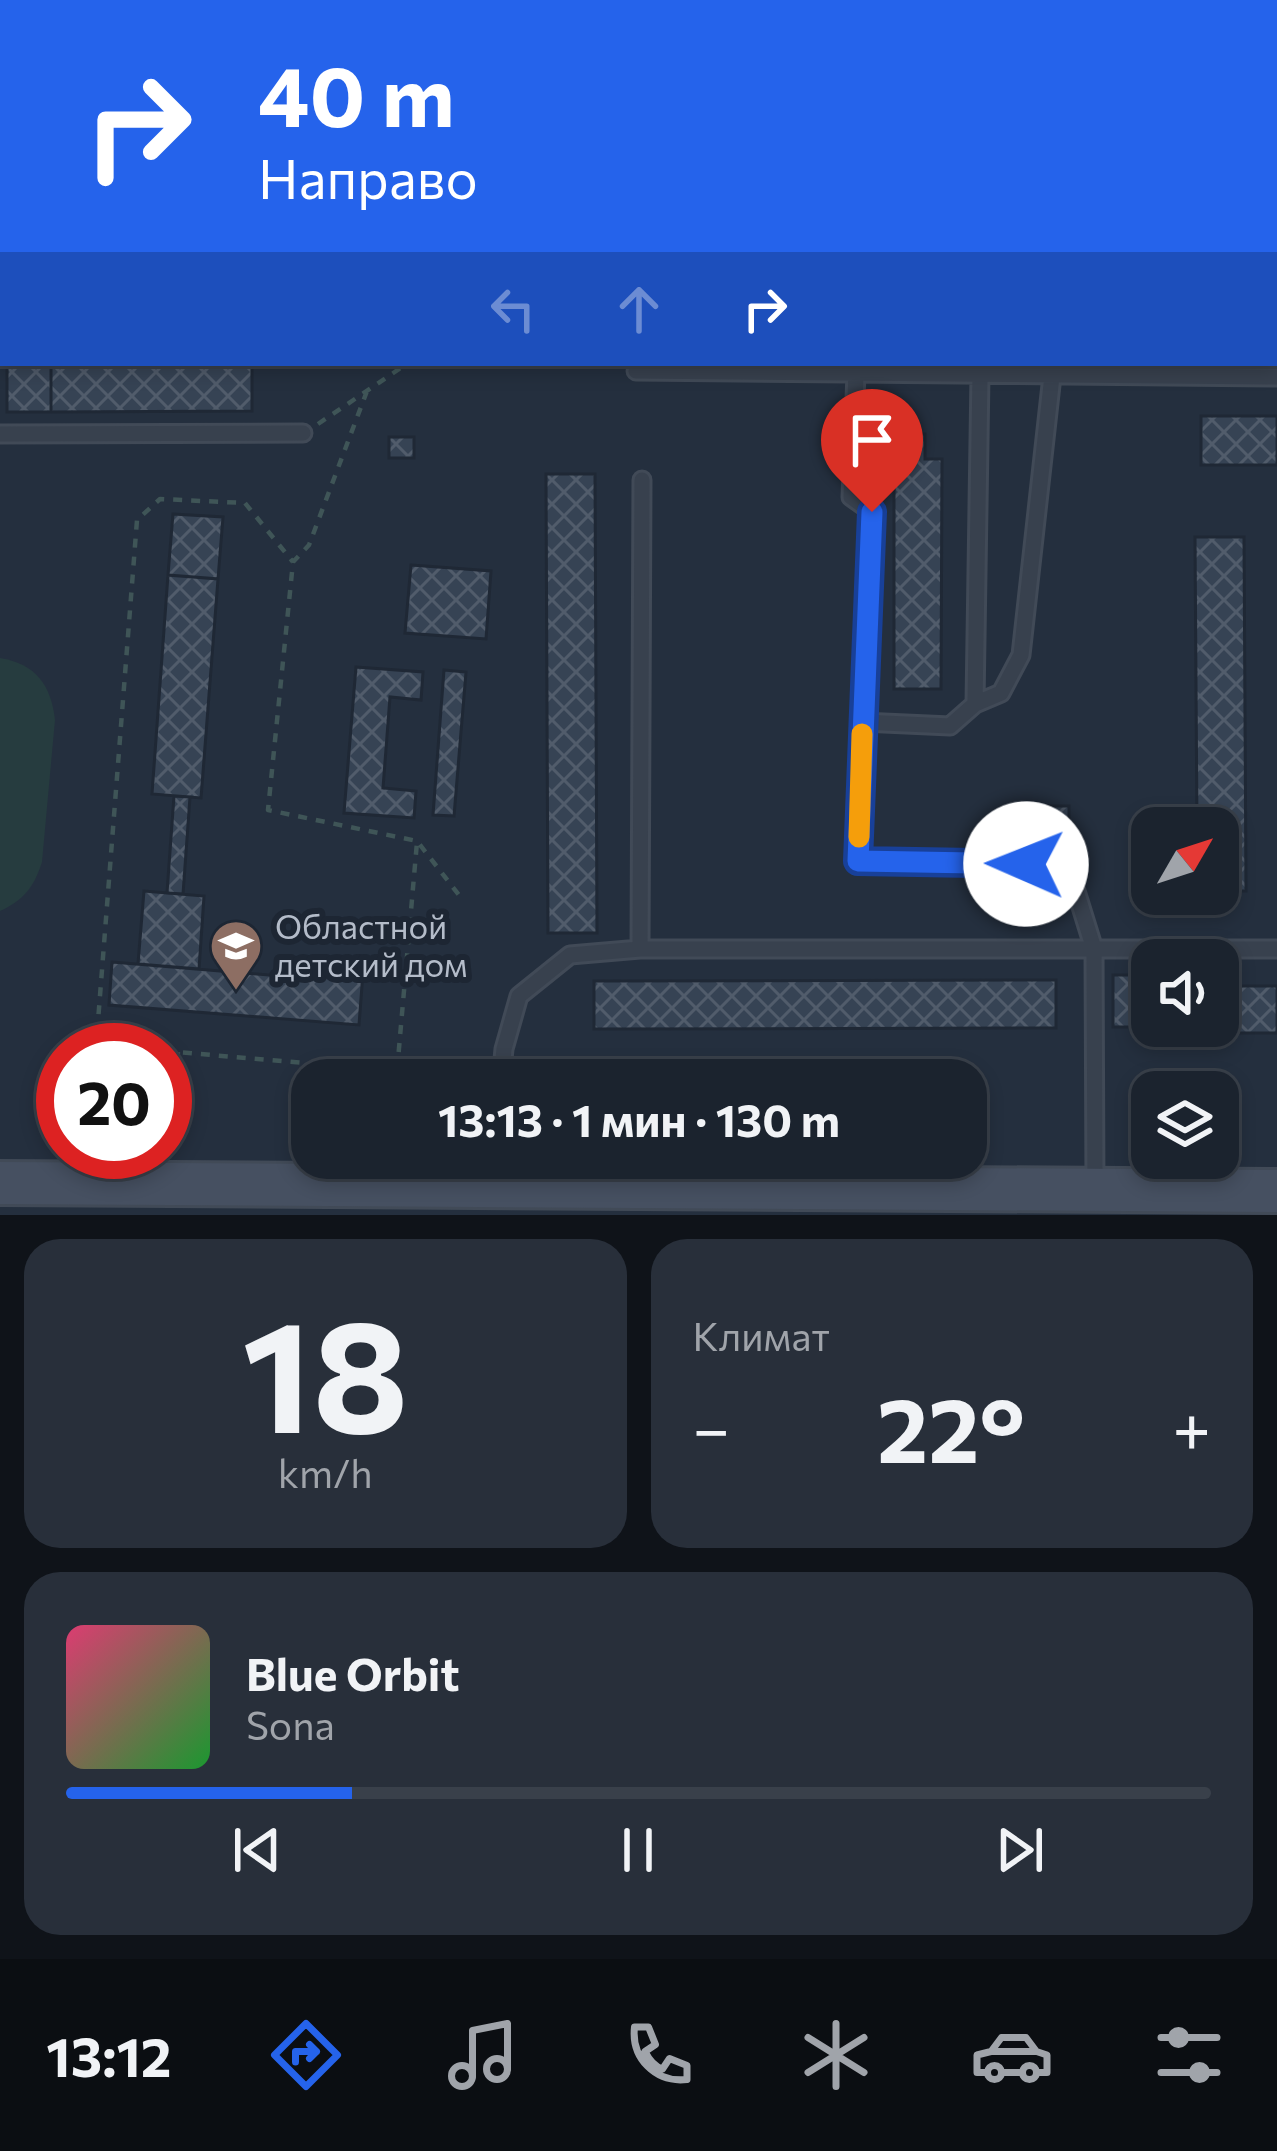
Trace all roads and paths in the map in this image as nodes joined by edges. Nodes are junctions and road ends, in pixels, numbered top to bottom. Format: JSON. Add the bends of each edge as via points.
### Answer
{"nodes":[{"id":1,"x":404,"y":366,"type":"edge"},
{"id":2,"x":636,"y":370,"type":"dead end"},
{"id":3,"x":1178,"y":370,"type":"edge"},
{"id":4,"x":856,"y":374,"type":"junction"},
{"id":5,"x":980,"y":375,"type":"junction"},
{"id":6,"x":1052,"y":376,"type":"junction"},
{"id":7,"x":1277,"y":377,"type":"edge"},
{"id":8,"x":367,"y":391,"type":"junction"},
{"id":9,"x":0,"y":434,"type":"edge"},
{"id":10,"x":303,"y":434,"type":"joint"},
{"id":11,"x":643,"y":480,"type":"dead end"},
{"id":12,"x":293,"y":562,"type":"junction"},
{"id":13,"x":975,"y":704,"type":"junction"},
{"id":14,"x":862,"y":722,"type":"junction"},
{"id":15,"x":417,"y":841,"type":"junction"},
{"id":16,"x":462,"y":899,"type":"dead end"},
{"id":17,"x":1094,"y":949,"type":"junction"},
{"id":18,"x":640,"y":950,"type":"junction"},
{"id":19,"x":1277,"y":950,"type":"edge"},
{"id":20,"x":98,"y":1023,"type":"edge"},
{"id":21,"x":192,"y":1053,"type":"edge"},
{"id":22,"x":503,"y":1059,"type":"edge"},
{"id":23,"x":170,"y":1179,"type":"edge"},
{"id":24,"x":0,"y":1184,"type":"edge"},
{"id":25,"x":170,"y":1184,"type":"junction"},
{"id":26,"x":1095,"y":1190,"type":"junction"},
{"id":27,"x":1277,"y":1191,"type":"edge"}],
"edges":[{"from":1,"to":8,"type":"path"},
{"from":2,"to":4,"type":"lane"},
{"from":3,"to":6,"type":"lane"},
{"from":3,"to":7,"type":"lane"},
{"from":4,"to":5,"type":"lane"},
{"from":4,"to":14,"type":"lane","via":[[851,496],[872,512]]},
{"from":5,"to":6,"type":"lane"},
{"from":5,"to":13,"type":"lane"},
{"from":6,"to":13,"type":"lane","via":[[1021,655],[1000,693]]},
{"from":8,"to":10,"type":"path"},
{"from":8,"to":12,"type":"path","via":[[309,544]]},
{"from":9,"to":10,"type":"lane"},
{"from":11,"to":18,"type":"lane"},
{"from":12,"to":15,"type":"path","via":[[268,810]]},
{"from":12,"to":20,"type":"path","via":[[245,503],[160,500],[137,520]]},
{"from":13,"to":14,"type":"lane","via":[[950,726]]},
{"from":14,"to":17,"type":"lane","via":[[858,861],[1068,865]]},
{"from":15,"to":16,"type":"path"},
{"from":15,"to":21,"type":"path","via":[[398,1070]]},
{"from":17,"to":18,"type":"lane"},
{"from":17,"to":19,"type":"lane"},
{"from":17,"to":26,"type":"lane"},
{"from":18,"to":22,"type":"lane","via":[[570,955],[519,996]]},
{"from":23,"to":25,"type":"path"},
{"from":24,"to":25,"type":"main road"},
{"from":25,"to":26,"type":"main road","via":[[347,1193],[493,1179],[1045,1196]]},
{"from":26,"to":27,"type":"main road"}]}
